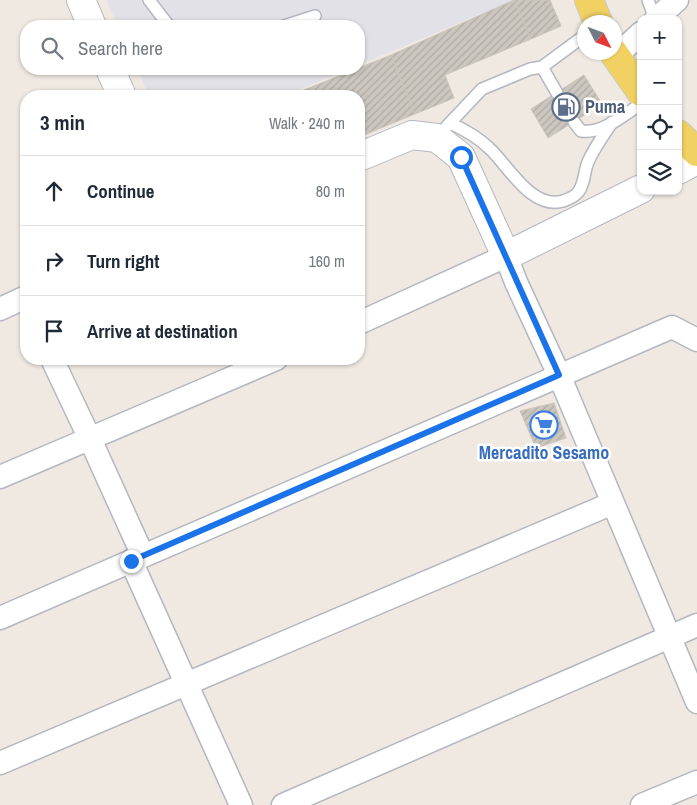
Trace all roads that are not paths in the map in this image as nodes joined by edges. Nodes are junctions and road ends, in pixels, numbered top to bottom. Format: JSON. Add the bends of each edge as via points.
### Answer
{"nodes":[{"id":1,"x":80,"y":0,"type":"edge"},
{"id":2,"x":149,"y":0,"type":"edge"},
{"id":3,"x":589,"y":0,"type":"edge"},
{"id":4,"x":648,"y":0,"type":"edge"},
{"id":5,"x":677,"y":0,"type":"edge"},
{"id":6,"x":595,"y":15,"type":"edge"},
{"id":7,"x":654,"y":15,"type":"edge"},
{"id":8,"x":660,"y":15,"type":"edge"},
{"id":9,"x":315,"y":16,"type":"dead end"},
{"id":10,"x":89,"y":20,"type":"edge"},
{"id":11,"x":164,"y":20,"type":"edge"},
{"id":12,"x":303,"y":20,"type":"edge"},
{"id":13,"x":637,"y":36,"type":"edge"},
{"id":14,"x":577,"y":41,"type":"edge"},
{"id":15,"x":622,"y":48,"type":"edge"},
{"id":16,"x":618,"y":60,"type":"edge"},
{"id":17,"x":542,"y":67,"type":"junction"},
{"id":18,"x":113,"y":75,"type":"edge"},
{"id":19,"x":637,"y":87,"type":"edge"},
{"id":20,"x":119,"y":90,"type":"edge"},
{"id":21,"x":557,"y":93,"type":"dead end"},
{"id":22,"x":639,"y":105,"type":"edge"},
{"id":23,"x":574,"y":122,"type":"dead end"},
{"id":24,"x":612,"y":122,"type":"junction"},
{"id":25,"x":444,"y":130,"type":"junction"},
{"id":26,"x":682,"y":138,"type":"edge"},
{"id":27,"x":697,"y":152,"type":"edge"},
{"id":28,"x":365,"y":155,"type":"edge"},
{"id":29,"x":697,"y":160,"type":"edge"},
{"id":30,"x":682,"y":168,"type":"edge"},
{"id":31,"x":637,"y":191,"type":"edge"},
{"id":32,"x":506,"y":256,"type":"junction"},
{"id":33,"x":20,"y":302,"type":"edge"},
{"id":34,"x":0,"y":309,"type":"edge"},
{"id":35,"x":365,"y":319,"type":"edge"},
{"id":36,"x":697,"y":340,"type":"edge"},
{"id":37,"x":55,"y":365,"type":"edge"},
{"id":38,"x":262,"y":365,"type":"edge"},
{"id":39,"x":559,"y":375,"type":"junction"},
{"id":40,"x":90,"y":439,"type":"junction"},
{"id":41,"x":0,"y":477,"type":"edge"},
{"id":42,"x":613,"y":503,"type":"junction"},
{"id":43,"x":137,"y":559,"type":"junction"},
{"id":44,"x":0,"y":618,"type":"edge"},
{"id":45,"x":697,"y":625,"type":"edge"},
{"id":46,"x":670,"y":638,"type":"junction"},
{"id":47,"x":187,"y":685,"type":"junction"},
{"id":48,"x":697,"y":702,"type":"edge"},
{"id":49,"x":0,"y":763,"type":"edge"},
{"id":50,"x":697,"y":782,"type":"edge"},
{"id":51,"x":241,"y":805,"type":"edge"},
{"id":52,"x":283,"y":805,"type":"edge"},
{"id":53,"x":642,"y":805,"type":"edge"}],
"edges":[{"from":1,"to":10,"type":"main road"},
{"from":2,"to":11,"type":"lane"},
{"from":3,"to":6,"type":"main road"},
{"from":4,"to":7,"type":"lane"},
{"from":5,"to":8,"type":"street"},
{"from":9,"to":12,"type":"lane"},
{"from":13,"to":15,"type":"street"},
{"from":14,"to":17,"type":"lane"},
{"from":16,"to":19,"type":"main road"},
{"from":17,"to":21,"type":"lane"},
{"from":17,"to":25,"type":"lane","via":[[482,89]]},
{"from":18,"to":20,"type":"main road"},
{"from":22,"to":24,"type":"lane"},
{"from":23,"to":24,"type":"lane","via":[[581,131],[590,132]]},
{"from":24,"to":25,"type":"lane","via":[[587,163],[578,193],[557,202],[540,198],[524,189],[490,148],[470,133]]},
{"from":25,"to":28,"type":"main road","via":[[412,135]]},
{"from":25,"to":32,"type":"main road","via":[[461,157]]},
{"from":26,"to":27,"type":"main road"},
{"from":29,"to":30,"type":"main road"},
{"from":31,"to":32,"type":"main road"},
{"from":32,"to":35,"type":"street"},
{"from":32,"to":39,"type":"street"},
{"from":33,"to":34,"type":"street"},
{"from":36,"to":39,"type":"street","via":[[672,327]]},
{"from":37,"to":40,"type":"street"},
{"from":38,"to":40,"type":"street"},
{"from":39,"to":42,"type":"street"},
{"from":39,"to":43,"type":"street"},
{"from":40,"to":41,"type":"street"},
{"from":40,"to":43,"type":"street"},
{"from":42,"to":46,"type":"street"},
{"from":42,"to":47,"type":"street"},
{"from":43,"to":44,"type":"street"},
{"from":43,"to":47,"type":"street"},
{"from":45,"to":46,"type":"street"},
{"from":46,"to":48,"type":"street"},
{"from":46,"to":52,"type":"street"},
{"from":47,"to":49,"type":"street"},
{"from":47,"to":51,"type":"street"},
{"from":50,"to":53,"type":"street"}]}
